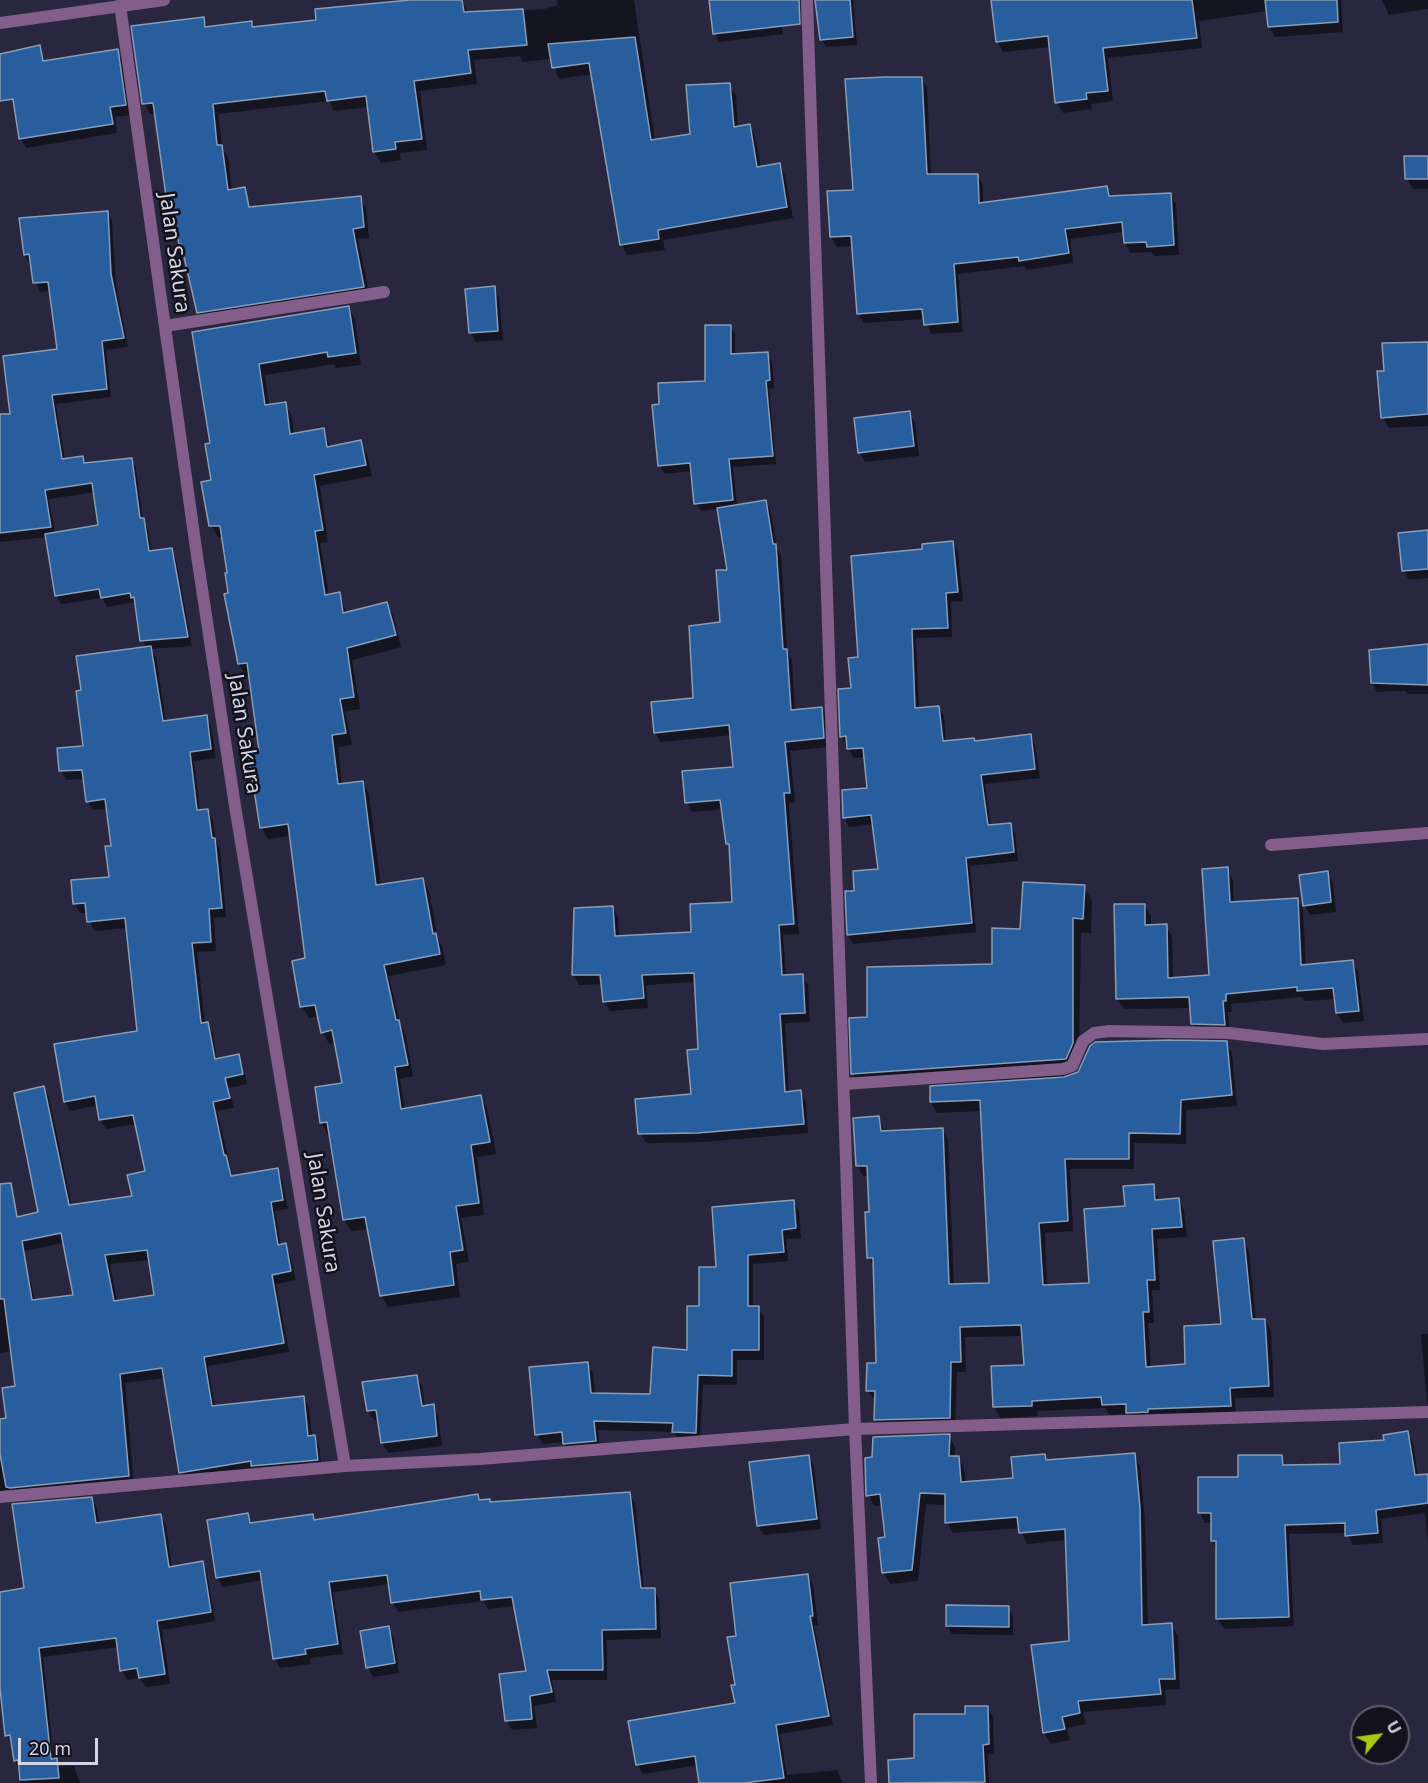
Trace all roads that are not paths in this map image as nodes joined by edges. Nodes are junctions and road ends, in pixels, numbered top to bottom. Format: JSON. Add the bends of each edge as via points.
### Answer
{"nodes":[{"id":1,"x":164,"y":0,"type":"edge"},
{"id":2,"x":807,"y":0,"type":"edge"},
{"id":3,"x":83,"y":5,"type":"edge"},
{"id":4,"x":120,"y":5,"type":"junction"},
{"id":5,"x":0,"y":23,"type":"edge"},
{"id":6,"x":384,"y":292,"type":"dead end"},
{"id":7,"x":165,"y":326,"type":"junction"},
{"id":8,"x":1428,"y":833,"type":"edge"},
{"id":9,"x":1271,"y":845,"type":"dead end"},
{"id":10,"x":1428,"y":1039,"type":"edge"},
{"id":11,"x":844,"y":1084,"type":"junction"},
{"id":12,"x":1428,"y":1412,"type":"edge"},
{"id":13,"x":855,"y":1429,"type":"junction"},
{"id":14,"x":345,"y":1466,"type":"junction"},
{"id":15,"x":0,"y":1497,"type":"edge"},
{"id":16,"x":871,"y":1783,"type":"edge"}],
"edges":[{"from":1,"to":4,"type":"street"},
{"from":2,"to":11,"type":"street"},
{"from":3,"to":4,"type":"street"},
{"from":3,"to":5,"type":"street"},
{"from":4,"to":7,"type":"street","name":"Jalan Sakura"},
{"from":6,"to":7,"type":"street"},
{"from":7,"to":14,"type":"street","name":"Jalan Sakura","via":[[235,806]]},
{"from":8,"to":9,"type":"street"},
{"from":10,"to":11,"type":"street","via":[[1323,1044],[1230,1033],[1109,1031],[1094,1033],[1083,1041],[1072,1066],[1064,1069]]},
{"from":11,"to":13,"type":"street"},
{"from":12,"to":13,"type":"street"},
{"from":13,"to":14,"type":"street","via":[[480,1460]]},
{"from":13,"to":16,"type":"street"},
{"from":14,"to":15,"type":"street"}]}
